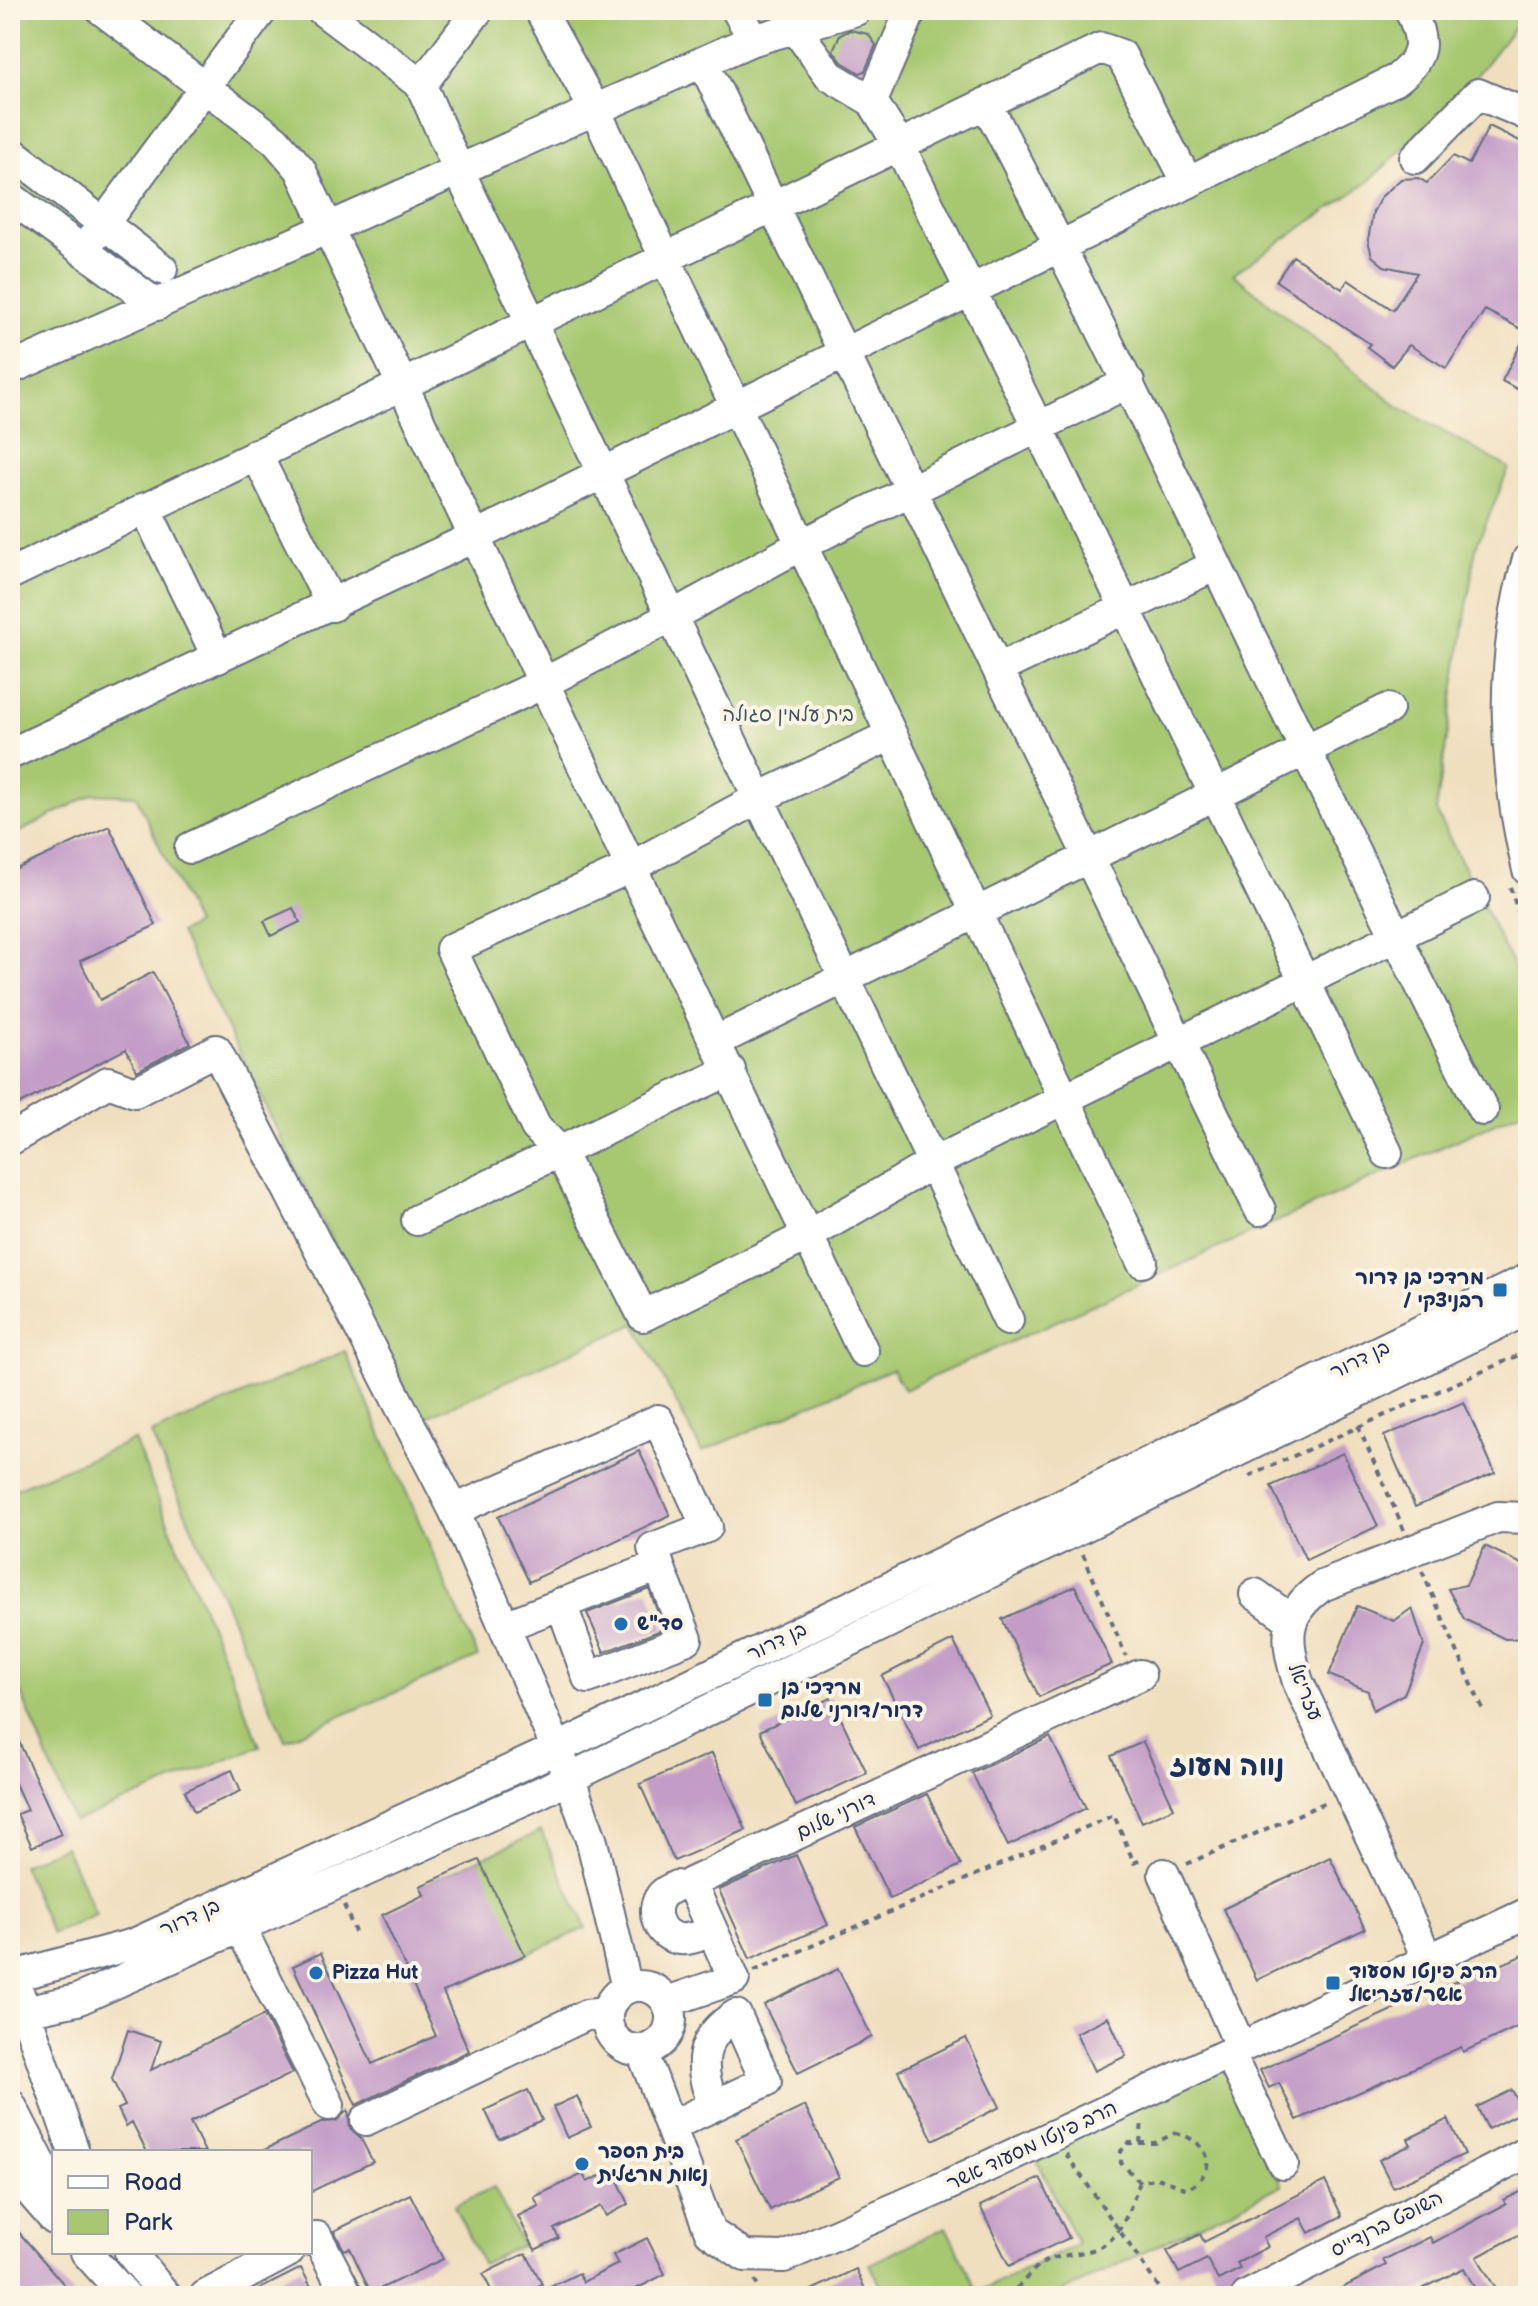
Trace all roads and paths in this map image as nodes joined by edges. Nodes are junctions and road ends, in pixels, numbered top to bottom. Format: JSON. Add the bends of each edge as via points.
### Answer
{"nodes":[{"id":1,"x":102,"y":10,"type":"edge"},
{"id":2,"x":262,"y":10,"type":"edge"},
{"id":3,"x":322,"y":10,"type":"edge"},
{"id":4,"x":478,"y":10,"type":"edge"},
{"id":5,"x":540,"y":10,"type":"edge"},
{"id":6,"x":737,"y":10,"type":"edge"},
{"id":7,"x":911,"y":10,"type":"edge"},
{"id":8,"x":1410,"y":10,"type":"edge"},
{"id":9,"x":838,"y":12,"type":"edge"},
{"id":10,"x":795,"y":28,"type":"junction"},
{"id":11,"x":754,"y":40,"type":"junction"},
{"id":12,"x":703,"y":62,"type":"junction"},
{"id":13,"x":421,"y":85,"type":"junction"},
{"id":14,"x":205,"y":87,"type":"junction"},
{"id":15,"x":872,"y":101,"type":"junction"},
{"id":16,"x":986,"y":103,"type":"junction"},
{"id":17,"x":595,"y":110,"type":"junction"},
{"id":18,"x":1528,"y":115,"type":"edge"},
{"id":19,"x":899,"y":145,"type":"junction"},
{"id":20,"x":10,"y":151,"type":"edge"},
{"id":21,"x":1415,"y":158,"type":"dead end"},
{"id":22,"x":459,"y":171,"type":"junction"},
{"id":23,"x":1188,"y":183,"type":"junction"},
{"id":24,"x":10,"y":197,"type":"edge"},
{"id":25,"x":772,"y":206,"type":"junction"},
{"id":26,"x":103,"y":224,"type":"junction"},
{"id":27,"x":330,"y":229,"type":"junction"},
{"id":28,"x":1061,"y":246,"type":"junction"},
{"id":29,"x":83,"y":251,"type":"junction"},
{"id":30,"x":664,"y":258,"type":"junction"},
{"id":31,"x":162,"y":269,"type":"dead end"},
{"id":32,"x":970,"y":291,"type":"junction"},
{"id":33,"x":157,"y":305,"type":"junction"},
{"id":34,"x":532,"y":322,"type":"junction"},
{"id":35,"x":844,"y":353,"type":"junction"},
{"id":36,"x":10,"y":369,"type":"edge"},
{"id":37,"x":1129,"y":382,"type":"junction"},
{"id":38,"x":404,"y":383,"type":"junction"},
{"id":39,"x":736,"y":409,"type":"junction"},
{"id":40,"x":1038,"y":427,"type":"junction"},
{"id":41,"x":256,"y":454,"type":"junction"},
{"id":42,"x":603,"y":472,"type":"junction"},
{"id":43,"x":911,"y":490,"type":"junction"},
{"id":44,"x":145,"y":508,"type":"junction"},
{"id":45,"x":476,"y":536,"type":"junction"},
{"id":46,"x":801,"y":545,"type":"junction"},
{"id":47,"x":1528,"y":559,"type":"edge"},
{"id":48,"x":1216,"y":565,"type":"junction"},
{"id":49,"x":10,"y":574,"type":"edge"},
{"id":50,"x":332,"y":606,"type":"junction"},
{"id":51,"x":1125,"y":608,"type":"junction"},
{"id":52,"x":672,"y":616,"type":"junction"},
{"id":53,"x":218,"y":658,"type":"junction"},
{"id":54,"x":998,"y":669,"type":"junction"},
{"id":55,"x":544,"y":683,"type":"junction"},
{"id":56,"x":1388,"y":709,"type":"dead end"},
{"id":57,"x":891,"y":735,"type":"junction"},
{"id":58,"x":1304,"y":750,"type":"junction"},
{"id":59,"x":10,"y":754,"type":"edge"},
{"id":60,"x":1215,"y":794,"type":"junction"},
{"id":61,"x":759,"y":798,"type":"junction"},
{"id":62,"x":190,"y":848,"type":"dead end"},
{"id":63,"x":1090,"y":857,"type":"junction"},
{"id":64,"x":631,"y":867,"type":"junction"},
{"id":65,"x":1528,"y":870,"type":"edge"},
{"id":66,"x":1474,"y":898,"type":"dead end"},
{"id":67,"x":976,"y":913,"type":"junction"},
{"id":68,"x":1395,"y":937,"type":"junction"},
{"id":69,"x":845,"y":978,"type":"junction"},
{"id":70,"x":1305,"y":981,"type":"junction"},
{"id":71,"x":717,"y":1041,"type":"junction"},
{"id":72,"x":1180,"y":1042,"type":"junction"},
{"id":73,"x":730,"y":1070,"type":"junction"},
{"id":74,"x":1064,"y":1099,"type":"junction"},
{"id":75,"x":1483,"y":1110,"type":"dead end"},
{"id":76,"x":10,"y":1140,"type":"edge"},
{"id":77,"x":560,"y":1152,"type":"junction"},
{"id":78,"x":1387,"y":1153,"type":"dead end"},
{"id":79,"x":933,"y":1163,"type":"junction"},
{"id":80,"x":1260,"y":1210,"type":"dead end"},
{"id":81,"x":417,"y":1220,"type":"dead end"},
{"id":82,"x":807,"y":1236,"type":"junction"},
{"id":83,"x":1142,"y":1262,"type":"dead end"},
{"id":84,"x":1528,"y":1279,"type":"edge"},
{"id":85,"x":1528,"y":1309,"type":"edge"},
{"id":86,"x":1008,"y":1320,"type":"dead end"},
{"id":87,"x":863,"y":1351,"type":"dead end"},
{"id":88,"x":454,"y":1510,"type":"junction"},
{"id":89,"x":1528,"y":1518,"type":"edge"},
{"id":90,"x":1082,"y":1552,"type":"dead end"},
{"id":91,"x":659,"y":1566,"type":"junction"},
{"id":92,"x":1255,"y":1594,"type":"dead end"},
{"id":93,"x":561,"y":1603,"type":"junction"},
{"id":94,"x":1291,"y":1620,"type":"junction"},
{"id":95,"x":505,"y":1626,"type":"junction"},
{"id":96,"x":1138,"y":1676,"type":"joint"},
{"id":97,"x":558,"y":1748,"type":"junction"},
{"id":98,"x":568,"y":1778,"type":"junction"},
{"id":99,"x":1349,"y":1791,"type":"junction"},
{"id":100,"x":539,"y":1793,"type":"junction"},
{"id":101,"x":579,"y":1806,"type":"junction"},
{"id":102,"x":1164,"y":1874,"type":"junction"},
{"id":103,"x":676,"y":1886,"type":"dead end"},
{"id":104,"x":1528,"y":1913,"type":"edge"},
{"id":105,"x":240,"y":1927,"type":"junction"},
{"id":106,"x":712,"y":1930,"type":"junction"},
{"id":107,"x":1428,"y":1959,"type":"junction"},
{"id":108,"x":11,"y":1974,"type":"edge"},
{"id":109,"x":734,"y":1979,"type":"junction"},
{"id":110,"x":627,"y":1988,"type":"junction"},
{"id":111,"x":77,"y":2000,"type":"junction"},
{"id":112,"x":667,"y":2002,"type":"junction"},
{"id":113,"x":17,"y":2013,"type":"edge"},
{"id":114,"x":606,"y":2013,"type":"junction"},
{"id":115,"x":1235,"y":2050,"type":"junction"},
{"id":116,"x":642,"y":2051,"type":"junction"},
{"id":117,"x":55,"y":2100,"type":"junction"},
{"id":118,"x":10,"y":2104,"type":"edge"},
{"id":119,"x":329,"y":2105,"type":"dead end"},
{"id":120,"x":714,"y":2105,"type":"dead end"},
{"id":121,"x":366,"y":2120,"type":"dead end"},
{"id":122,"x":671,"y":2126,"type":"junction"},
{"id":123,"x":1053,"y":2136,"type":"junction"},
{"id":124,"x":73,"y":2150,"type":"edge"},
{"id":125,"x":1528,"y":2152,"type":"edge"},
{"id":126,"x":10,"y":2162,"type":"edge"},
{"id":127,"x":1283,"y":2164,"type":"dead end"},
{"id":128,"x":1140,"y":2182,"type":"junction"},
{"id":129,"x":52,"y":2185,"type":"edge"},
{"id":130,"x":52,"y":2217,"type":"edge"},
{"id":131,"x":1120,"y":2231,"type":"junction"},
{"id":132,"x":312,"y":2239,"type":"edge"},
{"id":133,"x":87,"y":2254,"type":"edge"},
{"id":134,"x":132,"y":2254,"type":"edge"},
{"id":135,"x":284,"y":2254,"type":"edge"},
{"id":136,"x":126,"y":2296,"type":"edge"},
{"id":137,"x":166,"y":2296,"type":"edge"},
{"id":138,"x":205,"y":2296,"type":"edge"},
{"id":139,"x":348,"y":2296,"type":"edge"},
{"id":140,"x":1007,"y":2296,"type":"edge"},
{"id":141,"x":1165,"y":2296,"type":"edge"},
{"id":142,"x":1247,"y":2296,"type":"edge"}],
"edges":[{"from":1,"to":14,"type":"street"},
{"from":2,"to":14,"type":"street"},
{"from":3,"to":13,"type":"street"},
{"from":4,"to":13,"type":"street"},
{"from":5,"to":17,"type":"street"},
{"from":6,"to":11,"type":"street"},
{"from":7,"to":15,"type":"street"},
{"from":8,"to":23,"type":"street","via":[[1421,40],[1418,56],[1397,79]]},
{"from":9,"to":10,"type":"street"},
{"from":10,"to":11,"type":"street"},
{"from":10,"to":15,"type":"street","via":[[830,76]]},
{"from":11,"to":12,"type":"street"},
{"from":12,"to":17,"type":"street"},
{"from":12,"to":25,"type":"street"},
{"from":13,"to":22,"type":"street"},
{"from":14,"to":26,"type":"street"},
{"from":14,"to":27,"type":"street","via":[[292,159]]},
{"from":15,"to":19,"type":"street"},
{"from":16,"to":19,"type":"street"},
{"from":16,"to":23,"type":"street","via":[[1101,48],[1121,55]]},
{"from":16,"to":28,"type":"street"},
{"from":17,"to":22,"type":"street"},
{"from":17,"to":30,"type":"street"},
{"from":18,"to":21,"type":"street","via":[[1478,94]]},
{"from":19,"to":25,"type":"street"},
{"from":19,"to":32,"type":"street"},
{"from":20,"to":26,"type":"street"},
{"from":22,"to":27,"type":"street"},
{"from":22,"to":34,"type":"street"},
{"from":23,"to":28,"type":"street"},
{"from":24,"to":29,"type":"street"},
{"from":25,"to":30,"type":"street"},
{"from":25,"to":35,"type":"street"},
{"from":26,"to":29,"type":"street"},
{"from":26,"to":31,"type":"street"},
{"from":27,"to":33,"type":"street"},
{"from":27,"to":38,"type":"street"},
{"from":28,"to":32,"type":"street"},
{"from":28,"to":37,"type":"street"},
{"from":29,"to":33,"type":"street"},
{"from":30,"to":34,"type":"street"},
{"from":30,"to":39,"type":"street"},
{"from":32,"to":35,"type":"street"},
{"from":32,"to":40,"type":"street"},
{"from":33,"to":36,"type":"street"},
{"from":34,"to":38,"type":"street"},
{"from":34,"to":42,"type":"street"},
{"from":35,"to":39,"type":"street"},
{"from":35,"to":43,"type":"street"},
{"from":37,"to":40,"type":"street"},
{"from":37,"to":48,"type":"street"},
{"from":38,"to":41,"type":"street"},
{"from":38,"to":45,"type":"street"},
{"from":39,"to":42,"type":"street"},
{"from":39,"to":46,"type":"street"},
{"from":40,"to":43,"type":"street"},
{"from":40,"to":51,"type":"street"},
{"from":41,"to":44,"type":"street"},
{"from":41,"to":50,"type":"street"},
{"from":42,"to":45,"type":"street"},
{"from":42,"to":52,"type":"street"},
{"from":43,"to":46,"type":"street"},
{"from":43,"to":54,"type":"street"},
{"from":44,"to":49,"type":"street"},
{"from":44,"to":53,"type":"street"},
{"from":45,"to":50,"type":"street"},
{"from":45,"to":55,"type":"street"},
{"from":46,"to":52,"type":"street"},
{"from":46,"to":57,"type":"street"},
{"from":47,"to":65,"type":"street","via":[[1515,613],[1507,693],[1511,774]]},
{"from":48,"to":51,"type":"street"},
{"from":48,"to":58,"type":"street"},
{"from":50,"to":53,"type":"street"},
{"from":51,"to":54,"type":"street"},
{"from":51,"to":60,"type":"street"},
{"from":52,"to":55,"type":"street"},
{"from":52,"to":61,"type":"street"},
{"from":53,"to":59,"type":"street"},
{"from":54,"to":63,"type":"street"},
{"from":55,"to":62,"type":"street"},
{"from":55,"to":64,"type":"street"},
{"from":56,"to":58,"type":"street"},
{"from":57,"to":61,"type":"street"},
{"from":57,"to":67,"type":"street"},
{"from":58,"to":60,"type":"street"},
{"from":58,"to":68,"type":"street"},
{"from":60,"to":63,"type":"street"},
{"from":60,"to":70,"type":"street"},
{"from":61,"to":64,"type":"street"},
{"from":61,"to":69,"type":"street"},
{"from":63,"to":67,"type":"street"},
{"from":63,"to":72,"type":"street"},
{"from":64,"to":71,"type":"street"},
{"from":64,"to":77,"type":"street","via":[[451,949],[536,1127]]},
{"from":66,"to":68,"type":"street"},
{"from":67,"to":69,"type":"street"},
{"from":67,"to":74,"type":"street"},
{"from":68,"to":70,"type":"street"},
{"from":68,"to":75,"type":"street"},
{"from":69,"to":71,"type":"street"},
{"from":69,"to":79,"type":"street"},
{"from":70,"to":72,"type":"street"},
{"from":70,"to":78,"type":"street"},
{"from":71,"to":73,"type":"street"},
{"from":72,"to":74,"type":"street"},
{"from":72,"to":80,"type":"street"},
{"from":73,"to":77,"type":"street"},
{"from":73,"to":82,"type":"street"},
{"from":74,"to":79,"type":"street"},
{"from":74,"to":83,"type":"street"},
{"from":76,"to":88,"type":"street","via":[[108,1082],[135,1092],[216,1050]]},
{"from":77,"to":81,"type":"street"},
{"from":77,"to":82,"type":"street","via":[[643,1316]]},
{"from":79,"to":82,"type":"street"},
{"from":79,"to":86,"type":"street"},
{"from":82,"to":87,"type":"street"},
{"from":84,"to":97,"type":"street","name":"בן דרור"},
{"from":85,"to":98,"type":"street","name":"בן דרור"},
{"from":88,"to":91,"type":"street","via":[[658,1420],[707,1527],[653,1548]]},
{"from":88,"to":95,"type":"street"},
{"from":89,"to":94,"type":"street","via":[[1498,1517],[1322,1586],[1303,1599]]},
{"from":90,"to":96,"type":"path"},
{"from":91,"to":93,"type":"street"},
{"from":91,"to":93,"type":"street","via":[[687,1639],[588,1678]]},
{"from":92,"to":94,"type":"street"},
{"from":93,"to":95,"type":"street"},
{"from":94,"to":99,"type":"street","name":"עזריאל","via":[[1288,1647],[1298,1682]]},
{"from":95,"to":97,"type":"street"},
{"from":96,"to":106,"type":"street","name":"דורני שלום","via":[[691,1883]]},
{"from":97,"to":98,"type":"street"},
{"from":97,"to":108,"type":"street","name":"בן דרור","via":[[134,1944]]},
{"from":98,"to":100,"type":"street","name":"בן דרור"},
{"from":98,"to":101,"type":"street"},
{"from":99,"to":102,"type":"path"},
{"from":99,"to":107,"type":"street","name":"עזריאל"},
{"from":100,"to":101,"type":"street"},
{"from":100,"to":105,"type":"street","name":"בן דרור"},
{"from":101,"to":110,"type":"street"},
{"from":102,"to":109,"type":"path","via":[[1156,1853],[1134,1863],[1114,1815]]},
{"from":102,"to":115,"type":"street"},
{"from":103,"to":106,"type":"street","via":[[662,1893],[656,1905],[662,1930],[677,1939]]},
{"from":104,"to":107,"type":"street","name":"הרב פינטו מסעוד אשר"},
{"from":105,"to":111,"type":"street","name":"בן דרור"},
{"from":105,"to":119,"type":"street"},
{"from":106,"to":109,"type":"street","name":"דורני שלום"},
{"from":107,"to":115,"type":"street","name":"הרב פינטו מסעוד אשר"},
{"from":108,"to":113,"type":"street"},
{"from":109,"to":112,"type":"street"},
{"from":110,"to":112,"type":"street","via":[[654,1989]]},
{"from":110,"to":114,"type":"street","via":[[610,2002]]},
{"from":111,"to":113,"type":"street","name":"בן דרור"},
{"from":111,"to":117,"type":"street","via":[[50,2040],[45,2063]]},
{"from":112,"to":116,"type":"street","via":[[668,2033]]},
{"from":113,"to":117,"type":"street"},
{"from":114,"to":116,"type":"street","via":[[615,2040]]},
{"from":114,"to":121,"type":"street","via":[[586,2015]]},
{"from":115,"to":123,"type":"street","name":"הרב פינטו מסעוד אשר"},
{"from":115,"to":127,"type":"street"},
{"from":116,"to":122,"type":"street","name":"הרב פינטו מסעוד אשר"},
{"from":117,"to":124,"type":"street"},
{"from":118,"to":129,"type":"street"},
{"from":120,"to":122,"type":"street"},
{"from":122,"to":123,"type":"street","name":"הרב פינטו מסעוד אשר","via":[[710,2232],[745,2256],[784,2257]]},
{"from":123,"to":131,"type":"path"},
{"from":125,"to":142,"type":"street","name":"השופט ברנדייס"},
{"from":126,"to":130,"type":"street"},
{"from":128,"to":128,"type":"path","via":[[1157,2178],[1187,2189],[1201,2181],[1207,2166],[1204,2148],[1193,2137],[1175,2133],[1155,2143],[1129,2143],[1121,2151],[1121,2163]]},
{"from":128,"to":131,"type":"path"},
{"from":131,"to":140,"type":"path","via":[[1097,2249],[1048,2260]]},
{"from":131,"to":141,"type":"path"},
{"from":132,"to":139,"type":"street","via":[[317,2237]]},
{"from":133,"to":136,"type":"street"},
{"from":134,"to":137,"type":"street"},
{"from":135,"to":138,"type":"street"}]}
